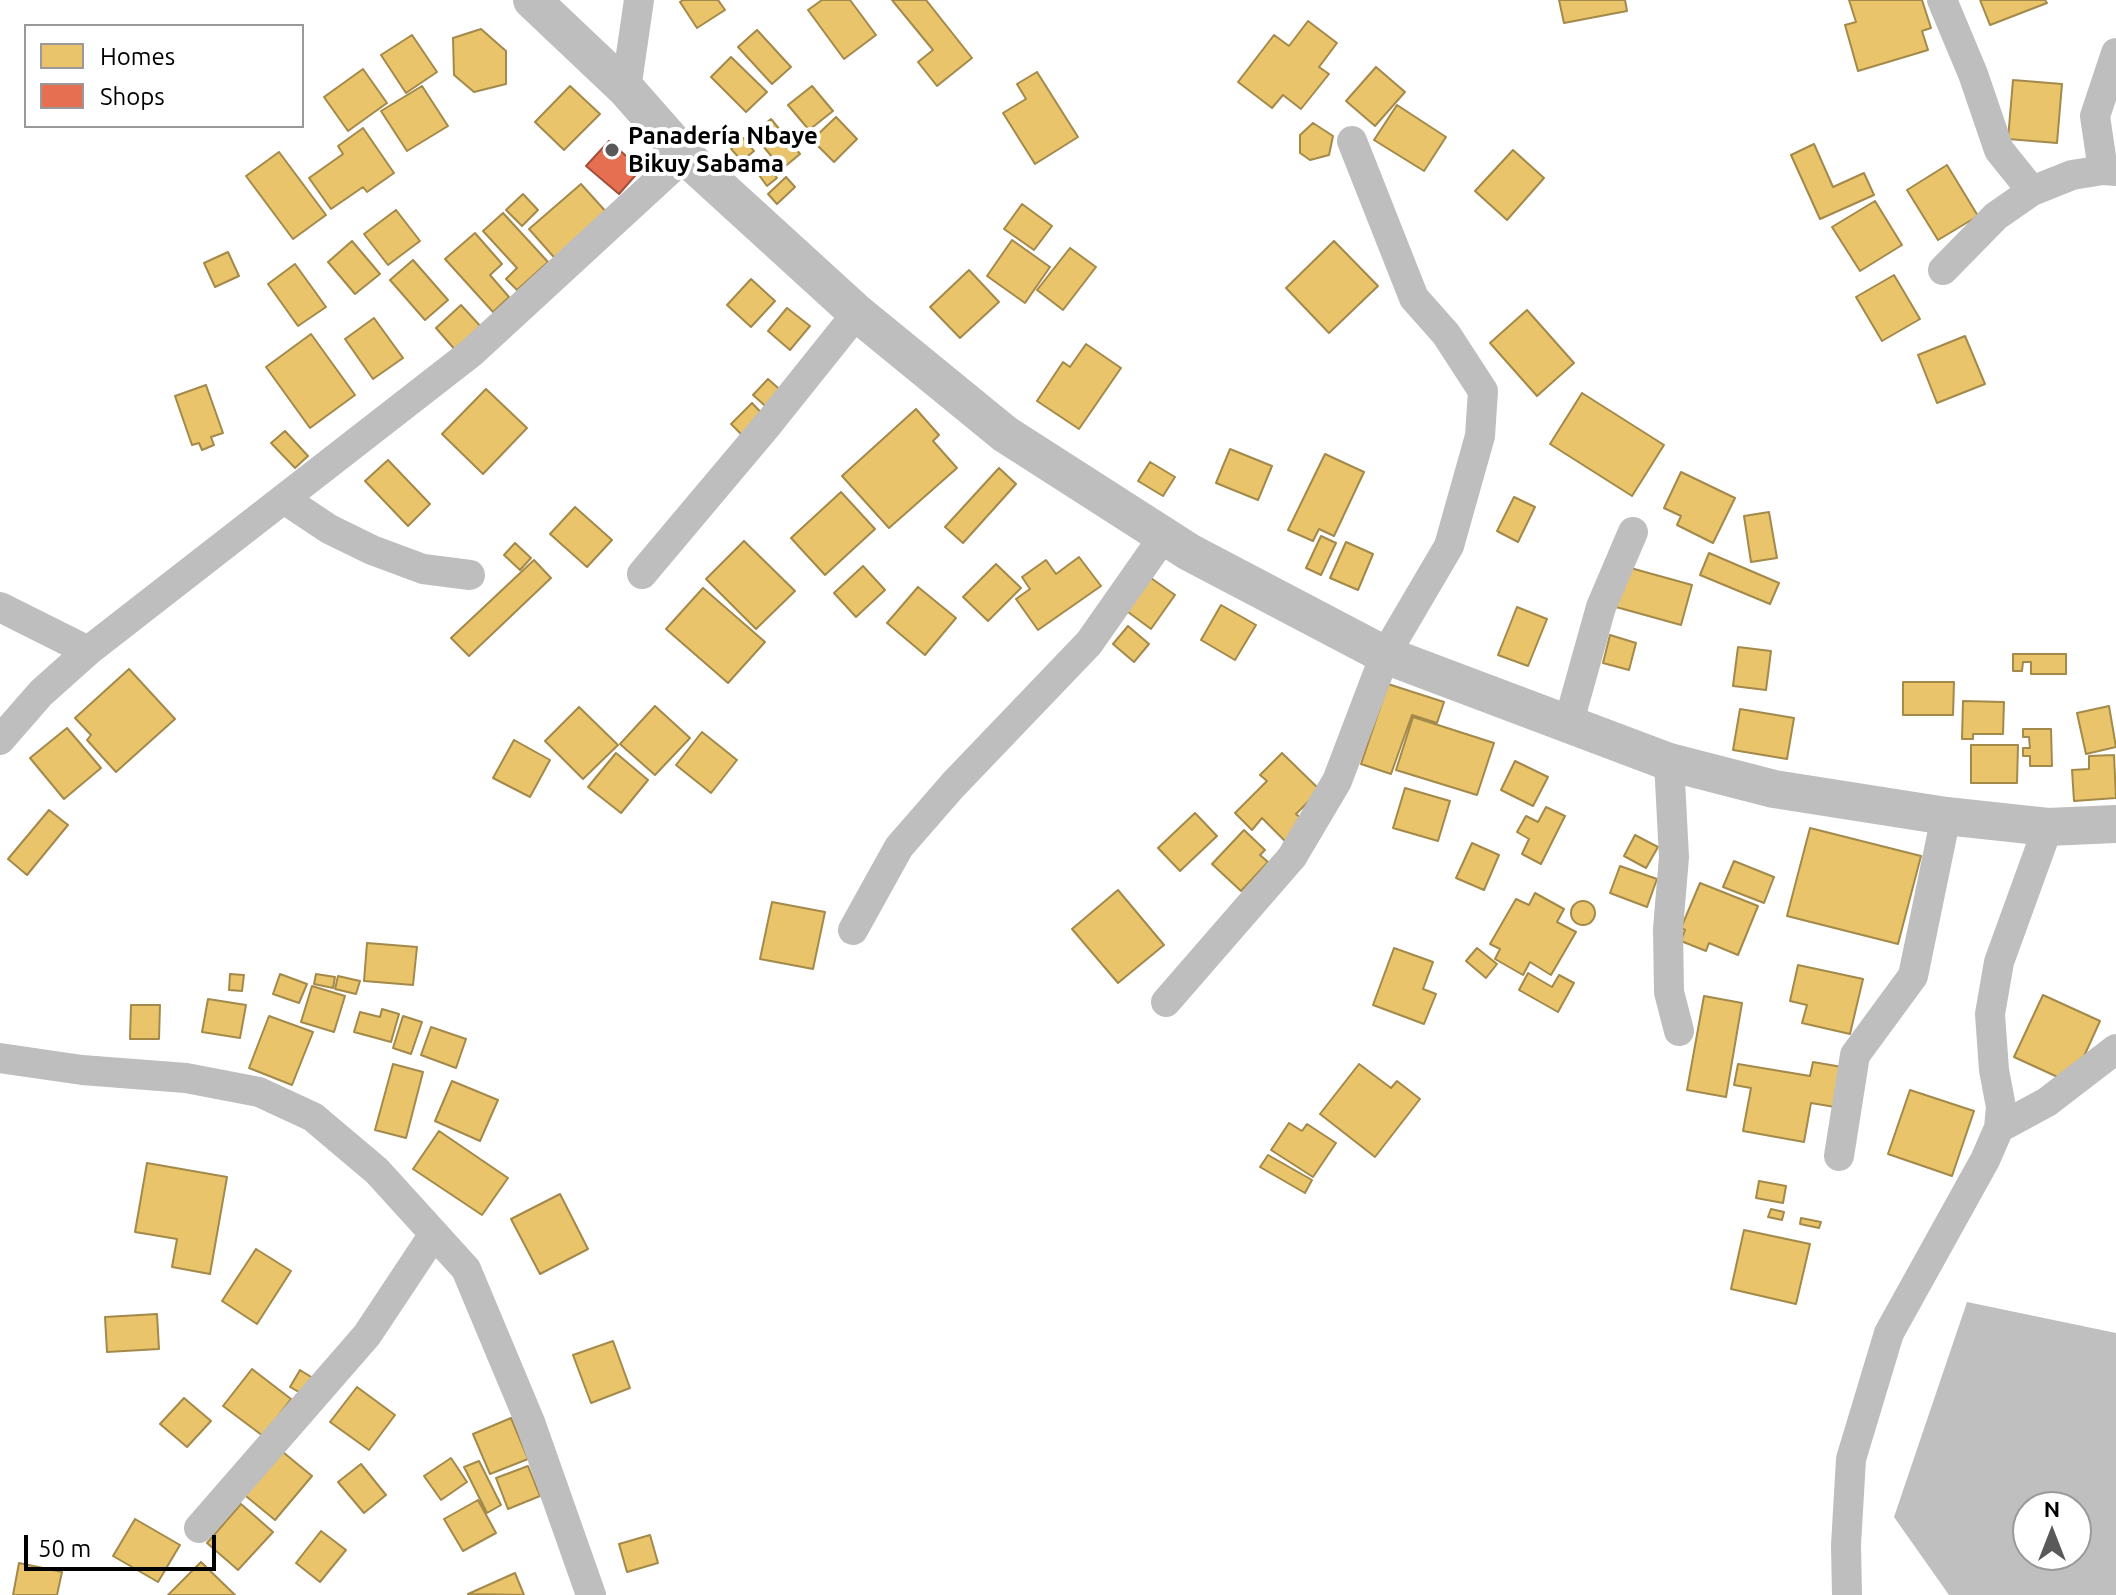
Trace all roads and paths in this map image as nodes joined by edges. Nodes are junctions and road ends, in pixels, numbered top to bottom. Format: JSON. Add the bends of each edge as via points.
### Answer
{"nodes":[{"id":1,"x":532,"y":0,"type":"edge"},
{"id":2,"x":639,"y":0,"type":"edge"},
{"id":3,"x":1942,"y":0,"type":"edge"},
{"id":4,"x":2116,"y":53,"type":"edge"},
{"id":5,"x":626,"y":89,"type":"junction"},
{"id":6,"x":1352,"y":141,"type":"dead end"},
{"id":7,"x":685,"y":156,"type":"junction"},
{"id":8,"x":2110,"y":170,"type":"edge"},
{"id":9,"x":2032,"y":191,"type":"junction"},
{"id":10,"x":1943,"y":270,"type":"dead end"},
{"id":11,"x":857,"y":313,"type":"junction"},
{"id":12,"x":284,"y":499,"type":"junction"},
{"id":13,"x":1633,"y":532,"type":"dead end"},
{"id":14,"x":1164,"y":536,"type":"junction"},
{"id":15,"x":642,"y":574,"type":"dead end"},
{"id":16,"x":470,"y":575,"type":"dead end"},
{"id":17,"x":0,"y":607,"type":"edge"},
{"id":18,"x":88,"y":651,"type":"junction"},
{"id":19,"x":1385,"y":655,"type":"junction"},
{"id":20,"x":1568,"y":725,"type":"junction"},
{"id":21,"x":0,"y":740,"type":"edge"},
{"id":22,"x":1669,"y":762,"type":"junction"},
{"id":23,"x":1946,"y":816,"type":"junction"},
{"id":24,"x":2116,"y":824,"type":"edge"},
{"id":25,"x":2048,"y":827,"type":"junction"},
{"id":26,"x":853,"y":930,"type":"dead end"},
{"id":27,"x":1166,"y":1002,"type":"dead end"},
{"id":28,"x":1679,"y":1031,"type":"dead end"},
{"id":29,"x":2116,"y":1049,"type":"edge"},
{"id":30,"x":0,"y":1058,"type":"edge"},
{"id":31,"x":1999,"y":1128,"type":"junction"},
{"id":32,"x":1839,"y":1156,"type":"dead end"},
{"id":33,"x":434,"y":1234,"type":"junction"},
{"id":34,"x":199,"y":1528,"type":"dead end"},
{"id":35,"x":591,"y":1595,"type":"edge"},
{"id":36,"x":1847,"y":1595,"type":"edge"}],
"edges":[{"from":1,"to":5,"type":"main road"},
{"from":2,"to":5,"type":"street"},
{"from":3,"to":9,"type":"street","via":[[1999,150]]},
{"from":4,"to":8,"type":"street","via":[[2095,116]]},
{"from":5,"to":7,"type":"main road"},
{"from":6,"to":19,"type":"street","via":[[1414,298],[1446,334],[1483,391],[1480,436],[1449,546]]},
{"from":7,"to":11,"type":"main road"},
{"from":7,"to":12,"type":"street","via":[[471,353]]},
{"from":8,"to":9,"type":"street","via":[[2072,175]]},
{"from":9,"to":10,"type":"street","via":[[1996,216]]},
{"from":11,"to":14,"type":"main road","via":[[1005,434]]},
{"from":11,"to":15,"type":"street"},
{"from":12,"to":16,"type":"street","via":[[372,550],[423,569]]},
{"from":12,"to":18,"type":"street"},
{"from":13,"to":20,"type":"street","via":[[1601,607]]},
{"from":14,"to":19,"type":"main road"},
{"from":14,"to":26,"type":"street","via":[[1089,643],[899,847]]},
{"from":17,"to":18,"type":"street"},
{"from":18,"to":21,"type":"street"},
{"from":19,"to":20,"type":"main road"},
{"from":19,"to":27,"type":"street","via":[[1337,781],[1292,857]]},
{"from":20,"to":22,"type":"main road"},
{"from":22,"to":23,"type":"main road","via":[[1774,789]]},
{"from":22,"to":28,"type":"street","via":[[1674,857],[1669,992]]},
{"from":23,"to":25,"type":"main road"},
{"from":23,"to":32,"type":"street","via":[[1913,976],[1855,1055]]},
{"from":24,"to":25,"type":"main road"},
{"from":25,"to":31,"type":"street","via":[[1999,962],[1990,1014]]},
{"from":29,"to":31,"type":"street","via":[[2047,1102]]},
{"from":30,"to":33,"type":"street","via":[[186,1078],[259,1092],[313,1117],[377,1171]]},
{"from":31,"to":36,"type":"street","via":[[1889,1333],[1851,1459]]},
{"from":33,"to":34,"type":"street","via":[[367,1335]]},
{"from":33,"to":35,"type":"street","via":[[466,1269],[530,1422]]}]}
